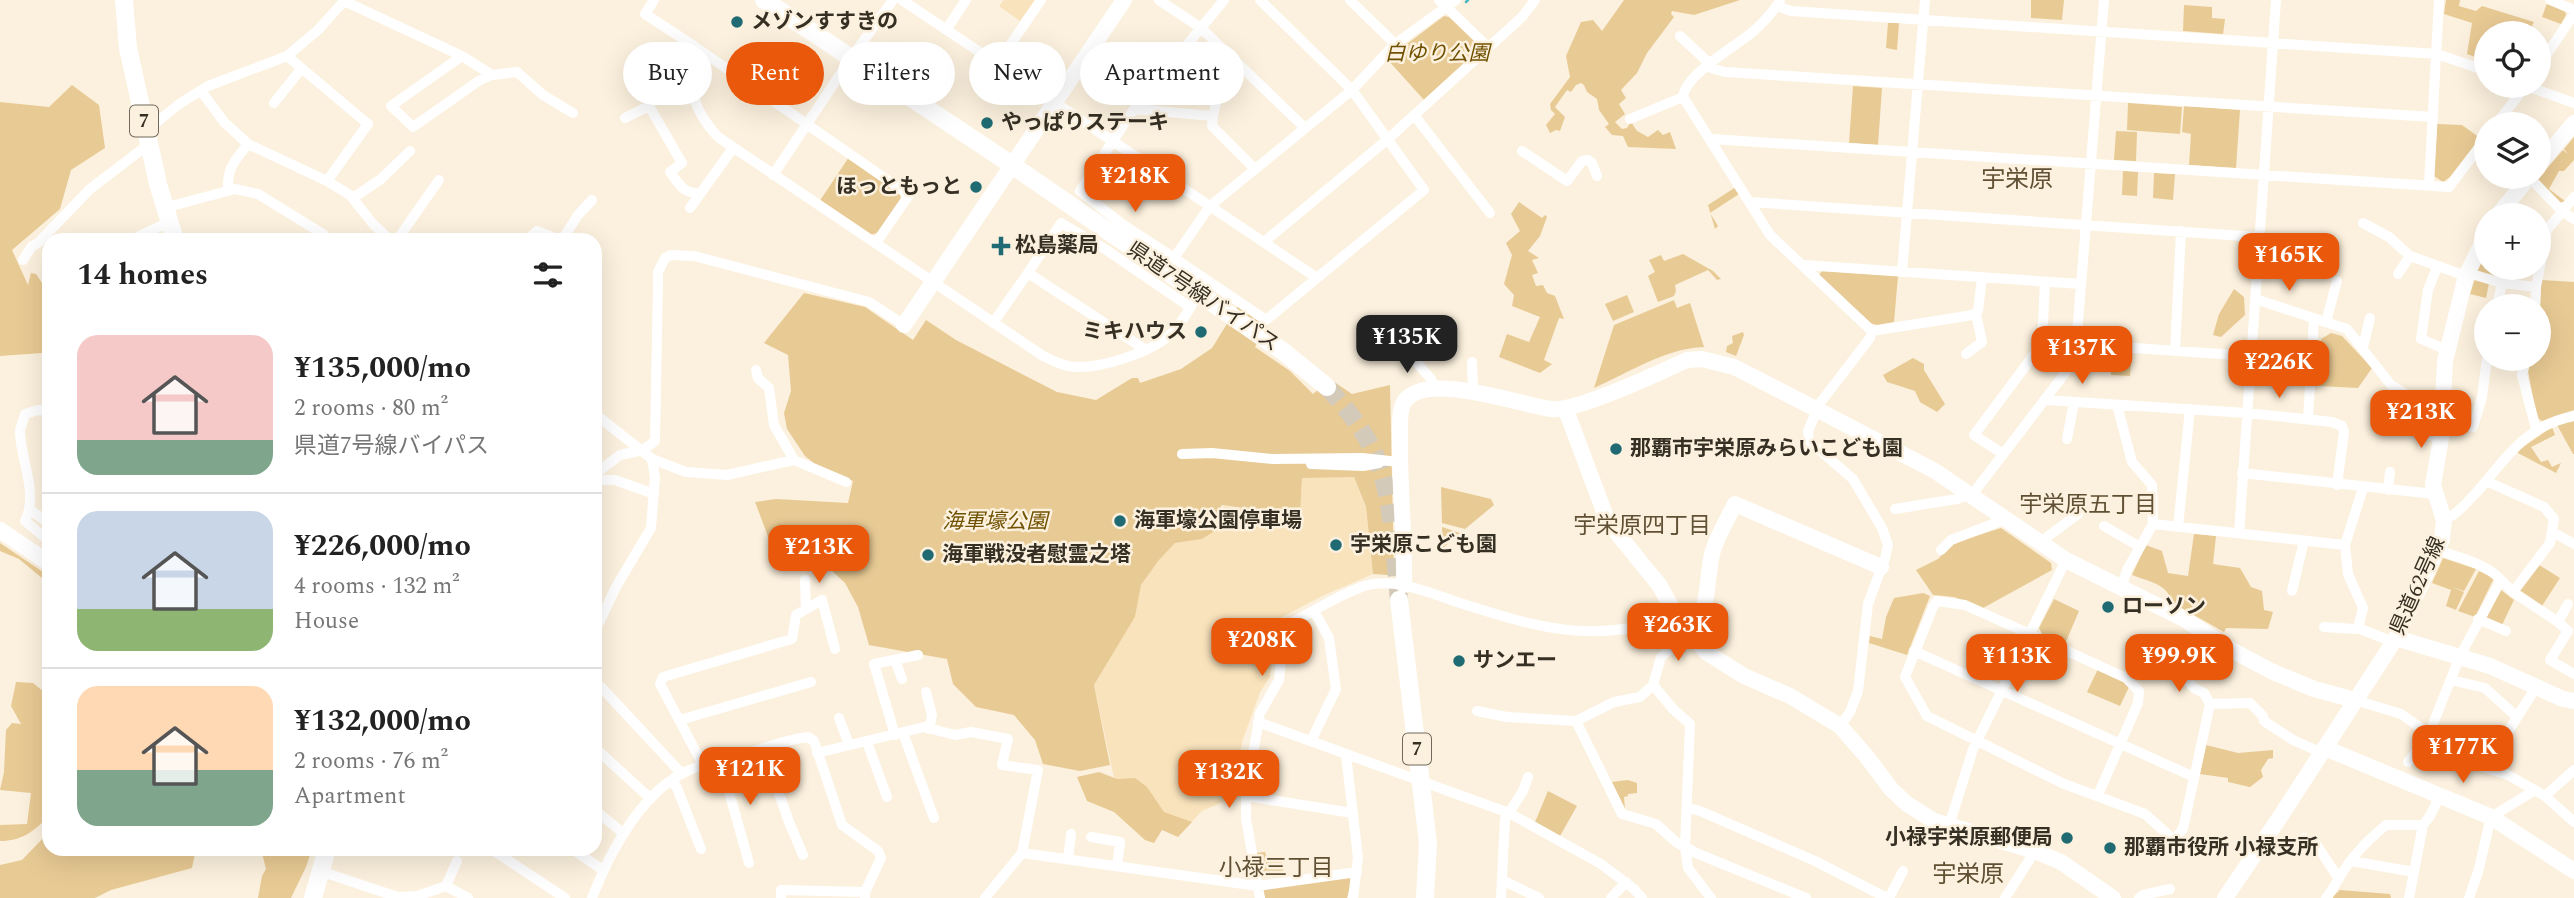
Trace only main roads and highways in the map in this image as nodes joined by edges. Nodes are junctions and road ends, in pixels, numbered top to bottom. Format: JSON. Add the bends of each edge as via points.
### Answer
{"nodes":[{"id":1,"x":764,"y":0,"type":"edge"},
{"id":2,"x":123,"y":1,"type":"edge"},
{"id":3,"x":173,"y":233,"type":"edge"},
{"id":4,"x":1327,"y":387,"type":"tunnel mouth"},
{"id":5,"x":1401,"y":593,"type":"tunnel mouth"},
{"id":6,"x":325,"y":856,"type":"edge"},
{"id":7,"x":313,"y":898,"type":"edge"},
{"id":8,"x":1425,"y":898,"type":"edge"}],
"edges":[{"from":1,"to":4,"type":"main road","name":"県道7号線バイパス","via":[[1012,165],[1284,352]]},
{"from":2,"to":3,"type":"main road","number":"7","via":[[126,38]]},
{"from":5,"to":8,"type":"main road","number":"7","via":[[1428,851]]},
{"from":6,"to":7,"type":"main road"}]}
